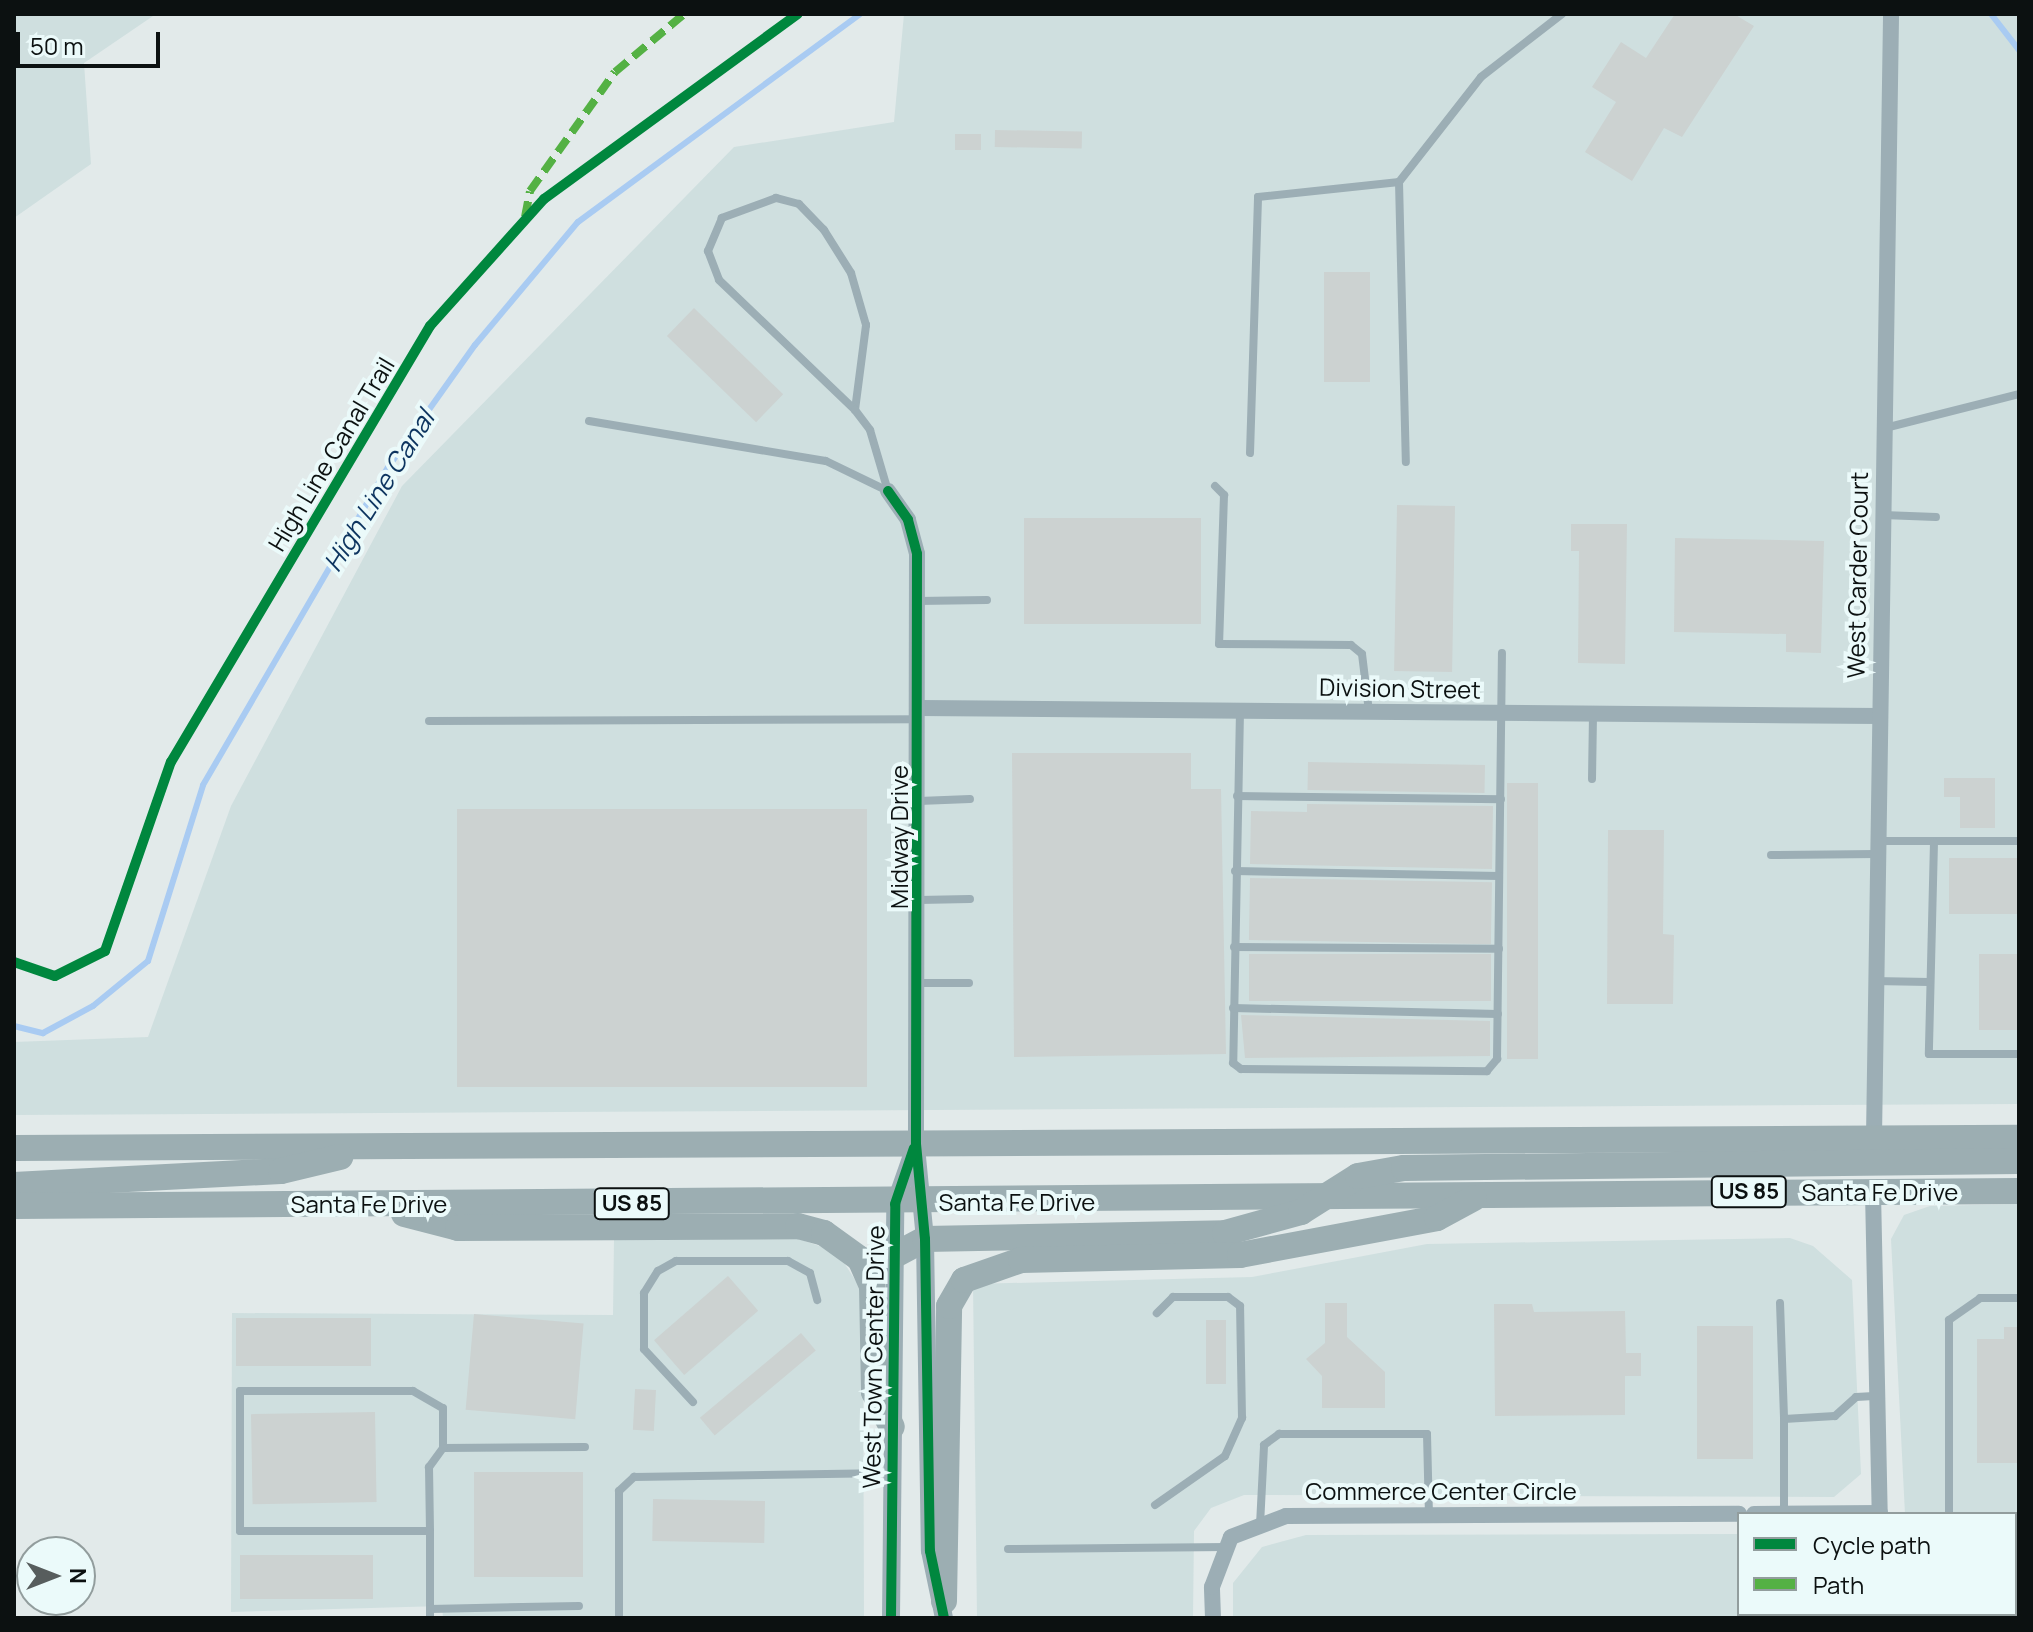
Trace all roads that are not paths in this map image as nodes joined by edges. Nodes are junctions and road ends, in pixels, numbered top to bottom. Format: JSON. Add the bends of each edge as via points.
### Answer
{"nodes":[{"id":1,"x":1562,"y":14,"type":"edge"},
{"id":2,"x":1891,"y":14,"type":"edge"},
{"id":3,"x":1399,"y":182,"type":"junction"},
{"id":4,"x":2019,"y":394,"type":"edge"},
{"id":5,"x":855,"y":410,"type":"junction"},
{"id":6,"x":589,"y":421,"type":"dead end"},
{"id":7,"x":1884,"y":428,"type":"junction"},
{"id":8,"x":1250,"y":453,"type":"dead end"},
{"id":9,"x":1406,"y":462,"type":"dead end"},
{"id":10,"x":1215,"y":486,"type":"dead end"},
{"id":11,"x":888,"y":491,"type":"junction"},
{"id":12,"x":1883,"y":515,"type":"junction"},
{"id":13,"x":1936,"y":517,"type":"dead end"},
{"id":14,"x":987,"y":600,"type":"dead end"},
{"id":15,"x":918,"y":601,"type":"junction"},
{"id":16,"x":1502,"y":653,"type":"dead end"},
{"id":17,"x":1240,"y":711,"type":"junction"},
{"id":18,"x":1369,"y":712,"type":"junction"},
{"id":19,"x":1501,"y":713,"type":"junction"},
{"id":20,"x":920,"y":714,"type":"junction"},
{"id":21,"x":1593,"y":714,"type":"junction"},
{"id":22,"x":1879,"y":716,"type":"junction"},
{"id":23,"x":429,"y":721,"type":"dead end"},
{"id":24,"x":1592,"y":779,"type":"dead end"},
{"id":25,"x":1237,"y":796,"type":"junction"},
{"id":26,"x":970,"y":799,"type":"dead end"},
{"id":27,"x":1501,"y":799,"type":"junction"},
{"id":28,"x":919,"y":801,"type":"junction"},
{"id":29,"x":2019,"y":841,"type":"edge"},
{"id":30,"x":1934,"y":842,"type":"junction"},
{"id":31,"x":1876,"y":848,"type":"junction"},
{"id":32,"x":1771,"y":855,"type":"dead end"},
{"id":33,"x":1235,"y":871,"type":"junction"},
{"id":34,"x":1499,"y":876,"type":"junction"},
{"id":35,"x":970,"y":899,"type":"dead end"},
{"id":36,"x":919,"y":900,"type":"junction"},
{"id":37,"x":1234,"y":947,"type":"junction"},
{"id":38,"x":1499,"y":949,"type":"junction"},
{"id":39,"x":1874,"y":981,"type":"junction"},
{"id":40,"x":1929,"y":982,"type":"junction"},
{"id":41,"x":918,"y":983,"type":"junction"},
{"id":42,"x":969,"y":983,"type":"dead end"},
{"id":43,"x":1233,"y":1008,"type":"junction"},
{"id":44,"x":1498,"y":1014,"type":"junction"},
{"id":45,"x":2019,"y":1054,"type":"edge"},
{"id":46,"x":1874,"y":1137,"type":"junction"},
{"id":47,"x":2019,"y":1138,"type":"edge"},
{"id":48,"x":916,"y":1144,"type":"junction"},
{"id":49,"x":383,"y":1146,"type":"junction"},
{"id":50,"x":14,"y":1148,"type":"edge"},
{"id":51,"x":2019,"y":1161,"type":"edge"},
{"id":52,"x":14,"y":1185,"type":"edge"},
{"id":53,"x":2019,"y":1191,"type":"edge"},
{"id":54,"x":1873,"y":1192,"type":"junction"},
{"id":55,"x":1479,"y":1196,"type":"junction"},
{"id":56,"x":1323,"y":1200,"type":"junction"},
{"id":57,"x":923,"y":1203,"type":"junction"},
{"id":58,"x":370,"y":1204,"type":"junction"},
{"id":59,"x":895,"y":1204,"type":"junction"},
{"id":60,"x":14,"y":1206,"type":"edge"},
{"id":61,"x":925,"y":1239,"type":"junction"},
{"id":62,"x":895,"y":1255,"type":"junction"},
{"id":63,"x":2019,"y":1298,"type":"edge"},
{"id":64,"x":817,"y":1300,"type":"dead end"},
{"id":65,"x":1780,"y":1303,"type":"dead end"},
{"id":66,"x":1157,"y":1313,"type":"dead end"},
{"id":67,"x":1874,"y":1396,"type":"junction"},
{"id":68,"x":693,"y":1402,"type":"dead end"},
{"id":69,"x":1784,"y":1419,"type":"junction"},
{"id":70,"x":892,"y":1427,"type":"junction"},
{"id":71,"x":585,"y":1447,"type":"dead end"},
{"id":72,"x":443,"y":1448,"type":"junction"},
{"id":73,"x":891,"y":1473,"type":"junction"},
{"id":74,"x":1155,"y":1505,"type":"dead end"},
{"id":75,"x":1784,"y":1512,"type":"edge"},
{"id":76,"x":1880,"y":1512,"type":"edge"},
{"id":77,"x":1949,"y":1512,"type":"edge"},
{"id":78,"x":1737,"y":1514,"type":"edge"},
{"id":79,"x":1429,"y":1516,"type":"junction"},
{"id":80,"x":1260,"y":1526,"type":"junction"},
{"id":81,"x":430,"y":1531,"type":"junction"},
{"id":82,"x":1227,"y":1547,"type":"junction"},
{"id":83,"x":1008,"y":1549,"type":"dead end"},
{"id":84,"x":579,"y":1606,"type":"dead end"},
{"id":85,"x":944,"y":1610,"type":"edge"},
{"id":86,"x":430,"y":1613,"type":"edge"},
{"id":87,"x":619,"y":1618,"type":"edge"},
{"id":88,"x":891,"y":1618,"type":"edge"},
{"id":89,"x":1213,"y":1618,"type":"edge"}],
"edges":[{"from":1,"to":3,"type":"lane","via":[[1481,77]]},
{"from":2,"to":7,"type":"street","name":"West Carder Court"},
{"from":3,"to":8,"type":"lane","via":[[1258,197]]},
{"from":3,"to":9,"type":"lane"},
{"from":4,"to":7,"type":"lane"},
{"from":5,"to":5,"type":"lane","via":[[866,325],[851,273],[824,230],[799,204],[776,198],[722,218],[708,251],[719,280]]},
{"from":5,"to":11,"type":"lane","via":[[870,430]]},
{"from":6,"to":11,"type":"lane","via":[[826,461]]},
{"from":7,"to":12,"type":"street","name":"West Carder Court"},
{"from":10,"to":18,"type":"lane","via":[[1224,495],[1219,644],[1351,645],[1362,654]]},
{"from":11,"to":15,"type":"street","name":"Midway Drive","via":[[911,531]]},
{"from":12,"to":13,"type":"lane"},
{"from":12,"to":22,"type":"street","name":"West Carder Court"},
{"from":14,"to":15,"type":"lane"},
{"from":15,"to":20,"type":"street","name":"Midway Drive"},
{"from":16,"to":19,"type":"lane"},
{"from":17,"to":18,"type":"street","name":"Division Street"},
{"from":17,"to":20,"type":"street","name":"Division Street"},
{"from":17,"to":25,"type":"lane"},
{"from":18,"to":19,"type":"street","name":"Division Street"},
{"from":19,"to":21,"type":"street","name":"Division Street"},
{"from":19,"to":27,"type":"lane"},
{"from":20,"to":23,"type":"lane"},
{"from":20,"to":28,"type":"street","name":"Midway Drive"},
{"from":21,"to":22,"type":"street","name":"Division Street"},
{"from":21,"to":24,"type":"lane"},
{"from":22,"to":31,"type":"street","name":"West Carder Court"},
{"from":25,"to":27,"type":"lane"},
{"from":25,"to":33,"type":"lane"},
{"from":26,"to":28,"type":"lane"},
{"from":27,"to":34,"type":"lane"},
{"from":28,"to":36,"type":"street","name":"Midway Drive"},
{"from":29,"to":30,"type":"lane"},
{"from":30,"to":31,"type":"lane"},
{"from":30,"to":40,"type":"lane"},
{"from":31,"to":32,"type":"lane"},
{"from":31,"to":39,"type":"street","name":"West Carder Court"},
{"from":33,"to":34,"type":"lane"},
{"from":33,"to":37,"type":"lane"},
{"from":34,"to":38,"type":"lane"},
{"from":35,"to":36,"type":"lane"},
{"from":36,"to":41,"type":"street","name":"Midway Drive"},
{"from":37,"to":38,"type":"lane"},
{"from":37,"to":43,"type":"lane"},
{"from":38,"to":44,"type":"lane"},
{"from":39,"to":40,"type":"lane"},
{"from":39,"to":46,"type":"street","name":"West Carder Court"},
{"from":40,"to":45,"type":"lane","via":[[1929,1054]]},
{"from":41,"to":42,"type":"lane"},
{"from":41,"to":48,"type":"street","name":"Midway Drive"},
{"from":43,"to":44,"type":"lane"},
{"from":43,"to":44,"type":"lane","via":[[1232,1058],[1241,1069],[1487,1071],[1497,1059]]},
{"from":46,"to":47,"type":"highway"},
{"from":46,"to":48,"type":"highway"},
{"from":48,"to":49,"type":"highway"},
{"from":48,"to":57,"type":"street","name":"West Town Center Drive"},
{"from":48,"to":59,"type":"street","name":"West Town Center Drive"},
{"from":49,"to":50,"type":"highway"},
{"from":49,"to":52,"type":"highway","via":[[281,1171]]},
{"from":51,"to":56,"type":"highway","via":[[1404,1168],[1358,1176]]},
{"from":53,"to":54,"type":"highway","name":"Santa Fe Drive","number":"US 85"},
{"from":54,"to":55,"type":"highway","name":"Santa Fe Drive","number":"US 85"},
{"from":54,"to":67,"type":"street"},
{"from":55,"to":56,"type":"highway","name":"Santa Fe Drive","number":"US 85"},
{"from":55,"to":85,"type":"highway","via":[[1437,1218],[1240,1255],[1021,1260],[964,1280],[949,1306]]},
{"from":56,"to":57,"type":"highway","name":"Santa Fe Drive","number":"US 85"},
{"from":56,"to":61,"type":"highway","via":[[1225,1233]]},
{"from":57,"to":59,"type":"highway","name":"Santa Fe Drive","number":"US 85"},
{"from":57,"to":61,"type":"street","name":"West Town Center Drive"},
{"from":58,"to":59,"type":"highway","name":"Santa Fe Drive","number":"US 85"},
{"from":58,"to":60,"type":"highway","name":"Santa Fe Drive","number":"US 85"},
{"from":58,"to":70,"type":"highway","via":[[458,1228],[798,1226],[824,1233],[860,1259],[872,1286],[874,1392]]},
{"from":59,"to":62,"type":"street","name":"West Town Center Drive"},
{"from":61,"to":62,"type":"highway"},
{"from":61,"to":85,"type":"street","name":"West Town Center Drive","via":[[930,1551]]},
{"from":62,"to":70,"type":"street","name":"West Town Center Drive"},
{"from":63,"to":77,"type":"lane","via":[[1980,1298],[1949,1320]]},
{"from":64,"to":68,"type":"lane","via":[[810,1273],[788,1261],[676,1261],[658,1271],[644,1293],[644,1349]]},
{"from":65,"to":69,"type":"lane"},
{"from":66,"to":74,"type":"lane","via":[[1173,1297],[1228,1297],[1240,1306],[1242,1418],[1225,1456]]},
{"from":67,"to":69,"type":"lane","via":[[1856,1397],[1835,1416]]},
{"from":67,"to":76,"type":"street"},
{"from":69,"to":75,"type":"lane"},
{"from":70,"to":73,"type":"street","name":"West Town Center Drive"},
{"from":71,"to":72,"type":"lane"},
{"from":72,"to":81,"type":"lane","via":[[429,1467]]},
{"from":72,"to":81,"type":"lane","via":[[443,1408],[413,1391],[240,1391],[240,1531]]},
{"from":73,"to":87,"type":"lane","via":[[634,1477],[619,1491]]},
{"from":73,"to":88,"type":"street","name":"West Town Center Drive"},
{"from":78,"to":79,"type":"street","name":"Commerce Center Circle"},
{"from":79,"to":80,"type":"street","name":"Commerce Center Circle","via":[[1286,1516]]},
{"from":79,"to":80,"type":"lane","via":[[1427,1434],[1279,1434],[1264,1445]]},
{"from":80,"to":82,"type":"street","name":"Commerce Center Circle","via":[[1231,1537]]},
{"from":81,"to":86,"type":"lane"},
{"from":82,"to":83,"type":"lane"},
{"from":82,"to":89,"type":"street","via":[[1212,1587]]},
{"from":84,"to":86,"type":"lane"}]}
